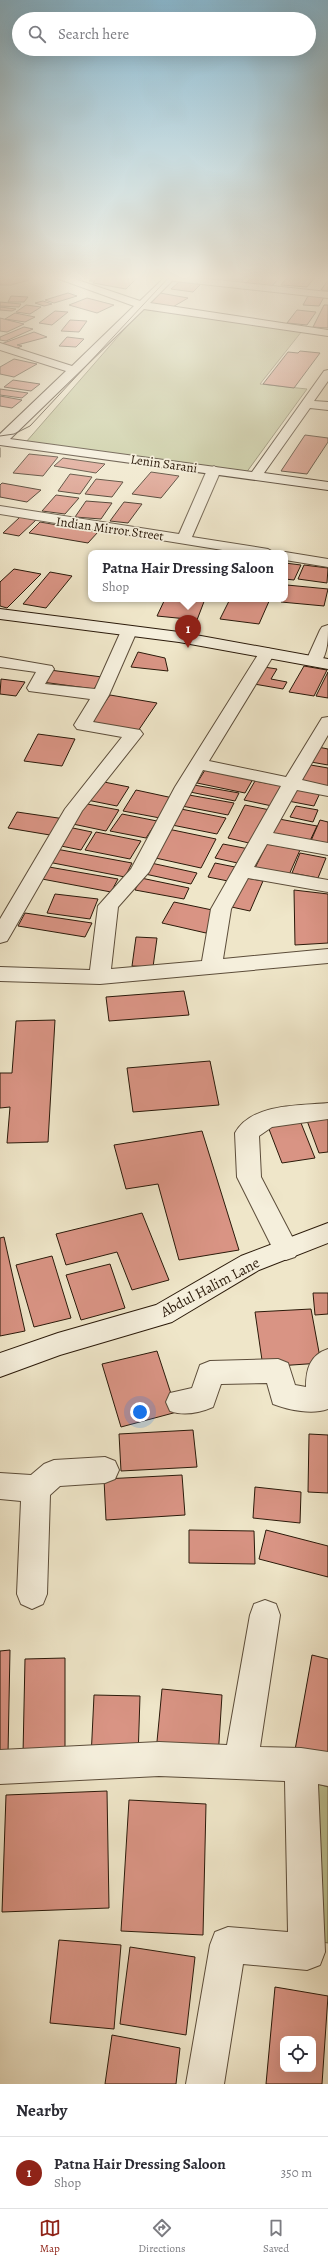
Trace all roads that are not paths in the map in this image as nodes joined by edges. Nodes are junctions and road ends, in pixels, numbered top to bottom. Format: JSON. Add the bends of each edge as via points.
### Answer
{"nodes":[{"id":1,"x":72,"y":372,"type":"edge"},
{"id":2,"x":328,"y":373,"type":"edge"},
{"id":3,"x":306,"y":404,"type":"junction"},
{"id":4,"x":328,"y":406,"type":"edge"},
{"id":5,"x":0,"y":441,"type":"edge"},
{"id":6,"x":214,"y":470,"type":"junction"},
{"id":7,"x":256,"y":476,"type":"junction"},
{"id":8,"x":328,"y":486,"type":"edge"},
{"id":9,"x":0,"y":510,"type":"edge"},
{"id":10,"x":184,"y":539,"type":"junction"},
{"id":11,"x":250,"y":550,"type":"edge"},
{"id":12,"x":288,"y":556,"type":"edge"},
{"id":13,"x":328,"y":563,"type":"edge"},
{"id":14,"x":0,"y":614,"type":"edge"},
{"id":15,"x":328,"y":630,"type":"edge"},
{"id":16,"x":129,"y":631,"type":"junction"},
{"id":17,"x":267,"y":653,"type":"junction"},
{"id":18,"x":0,"y":662,"type":"edge"},
{"id":19,"x":321,"y":663,"type":"edge"},
{"id":20,"x":101,"y":695,"type":"junction"},
{"id":21,"x":328,"y":722,"type":"edge"},
{"id":22,"x":321,"y":742,"type":"edge"},
{"id":23,"x":199,"y":764,"type":"junction"},
{"id":24,"x":291,"y":784,"type":"junction"},
{"id":25,"x":328,"y":791,"type":"edge"},
{"id":26,"x":262,"y":837,"type":"junction"},
{"id":27,"x":328,"y":849,"type":"edge"},
{"id":28,"x":243,"y":870,"type":"junction"},
{"id":29,"x":328,"y":886,"type":"edge"},
{"id":30,"x":0,"y":936,"type":"edge"},
{"id":31,"x":328,"y":956,"type":"edge"},
{"id":32,"x":211,"y":968,"type":"junction"},
{"id":33,"x":0,"y":974,"type":"edge"},
{"id":34,"x":100,"y":977,"type":"junction"},
{"id":35,"x":328,"y":1111,"type":"edge"},
{"id":36,"x":328,"y":1233,"type":"edge"},
{"id":37,"x":286,"y":1250,"type":"junction"},
{"id":38,"x":328,"y":1360,"type":"edge"},
{"id":39,"x":0,"y":1365,"type":"edge"},
{"id":40,"x":180,"y":1402,"type":"dead end"},
{"id":41,"x":105,"y":1470,"type":"dead end"},
{"id":42,"x":0,"y":1486,"type":"edge"},
{"id":43,"x":36,"y":1488,"type":"junction"},
{"id":44,"x":32,"y":1594,"type":"dead end"},
{"id":45,"x":265,"y":1616,"type":"dead end"},
{"id":46,"x":241,"y":1762,"type":"junction"},
{"id":47,"x":0,"y":1767,"type":"edge"},
{"id":48,"x":315,"y":1767,"type":"edge"},
{"id":49,"x":206,"y":2084,"type":"edge"}],
"edges":[{"from":1,"to":5,"type":"street"},
{"from":2,"to":3,"type":"street"},
{"from":3,"to":4,"type":"street"},
{"from":3,"to":7,"type":"street"},
{"from":5,"to":6,"type":"street","name":"Lenin Sarani"},
{"from":6,"to":7,"type":"street","name":"Lenin Sarani"},
{"from":6,"to":10,"type":"street"},
{"from":7,"to":8,"type":"street","name":"Lenin Sarani"},
{"from":9,"to":10,"type":"street","name":"Indian Mirror Street"},
{"from":10,"to":11,"type":"street","name":"Indian Mirror Street"},
{"from":12,"to":13,"type":"street"},
{"from":14,"to":16,"type":"street"},
{"from":15,"to":19,"type":"street"},
{"from":16,"to":17,"type":"street"},
{"from":16,"to":20,"type":"street"},
{"from":17,"to":19,"type":"street"},
{"from":17,"to":23,"type":"street"},
{"from":18,"to":20,"type":"street","via":[[46,670],[35,688]]},
{"from":20,"to":30,"type":"street","via":[[83,725],[134,734],[74,809]]},
{"from":21,"to":22,"type":"street"},
{"from":22,"to":24,"type":"street"},
{"from":23,"to":24,"type":"street"},
{"from":23,"to":34,"type":"street","via":[[139,872],[108,906]]},
{"from":24,"to":25,"type":"street"},
{"from":24,"to":26,"type":"street"},
{"from":26,"to":27,"type":"street"},
{"from":26,"to":28,"type":"street"},
{"from":28,"to":29,"type":"street"},
{"from":28,"to":32,"type":"street","via":[[221,909]]},
{"from":31,"to":32,"type":"street"},
{"from":32,"to":34,"type":"street"},
{"from":33,"to":34,"type":"street"},
{"from":35,"to":37,"type":"street","via":[[266,1119],[247,1133],[249,1178]]},
{"from":36,"to":37,"type":"street","name":"Abdul Halim Lane"},
{"from":37,"to":39,"type":"street","name":"Abdul Halim Lane","via":[[250,1263],[163,1314],[58,1344]]},
{"from":38,"to":40,"type":"street","via":[[320,1370],[320,1400],[283,1396],[278,1371],[210,1373],[203,1399]]},
{"from":41,"to":43,"type":"street","via":[[54,1473]]},
{"from":42,"to":43,"type":"street"},
{"from":43,"to":44,"type":"street"},
{"from":45,"to":46,"type":"street"},
{"from":46,"to":47,"type":"street","via":[[159,1759]]},
{"from":46,"to":48,"type":"street"},
{"from":48,"to":49,"type":"street","via":[[307,1952],[228,1945]]}]}
